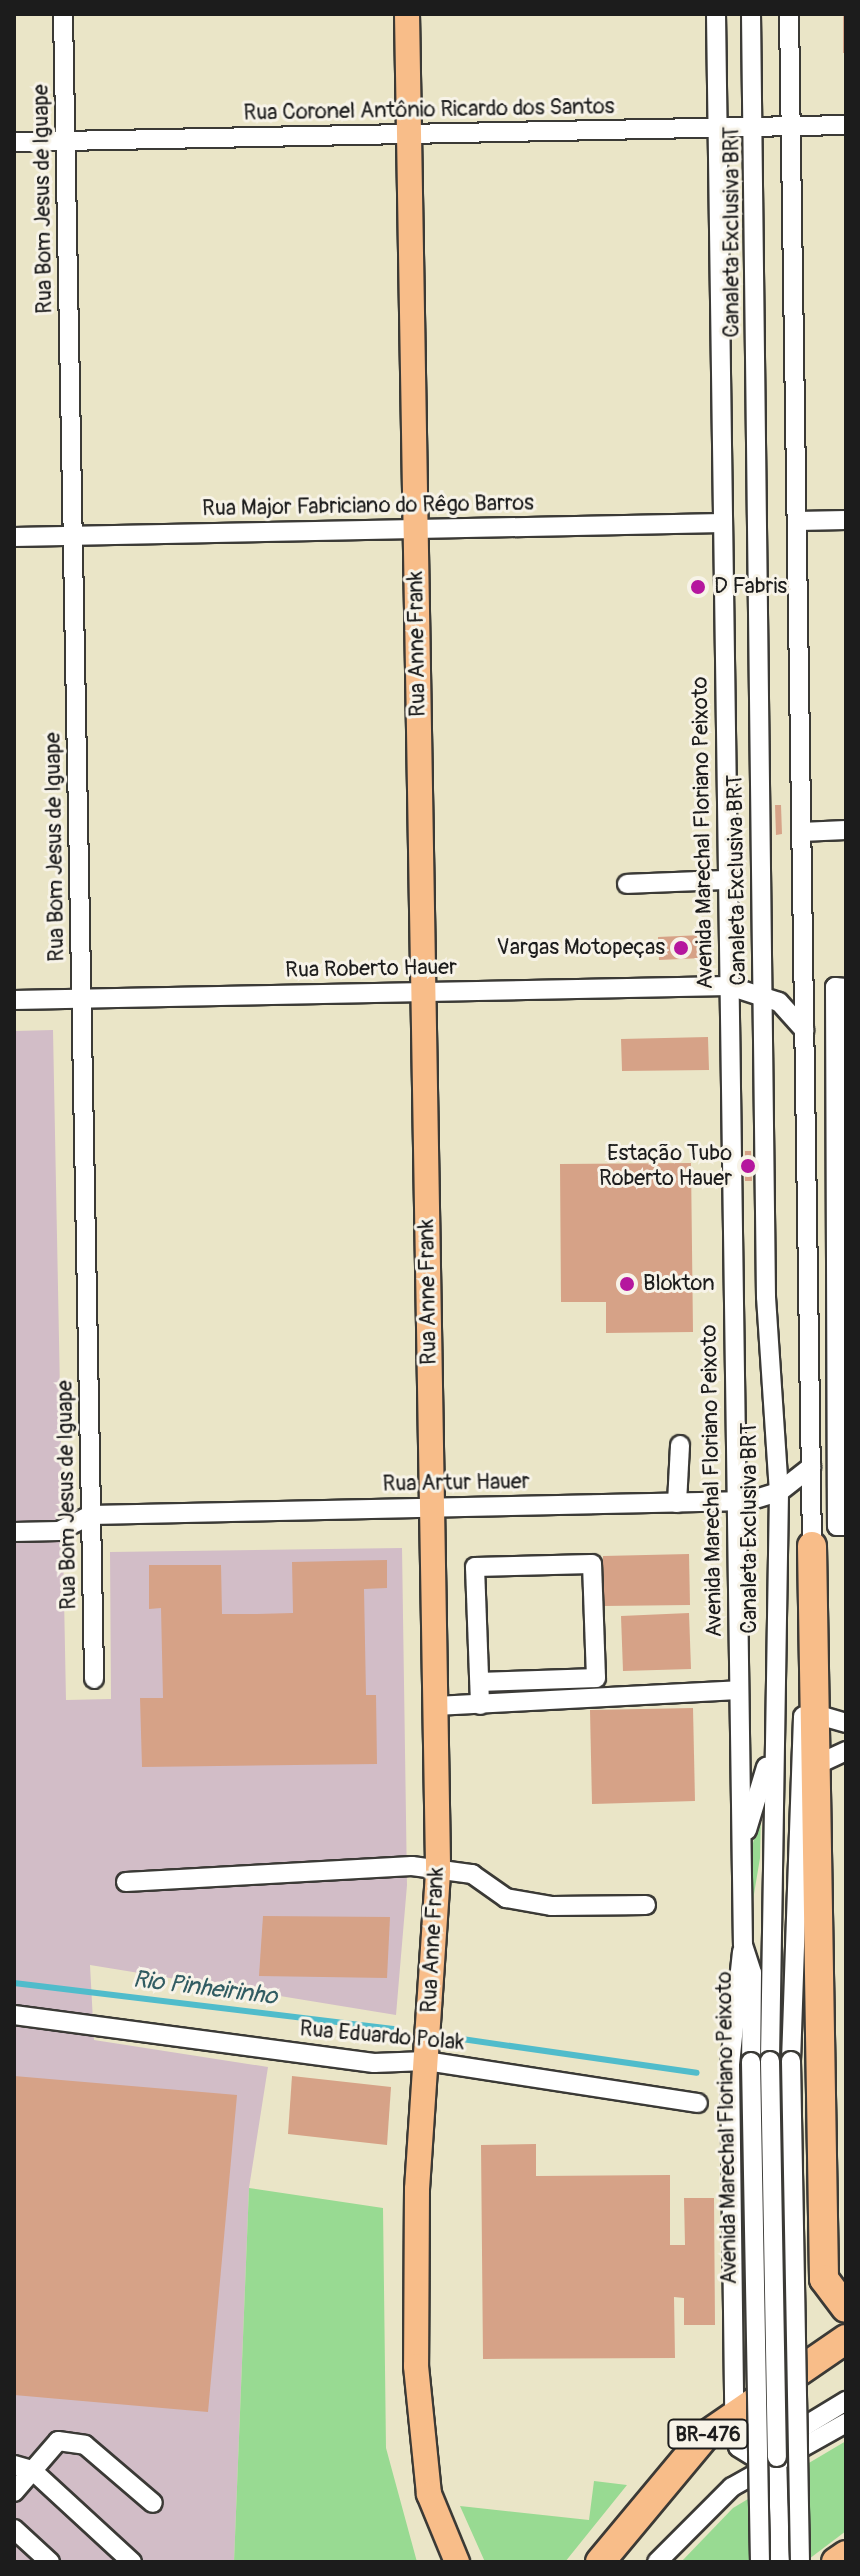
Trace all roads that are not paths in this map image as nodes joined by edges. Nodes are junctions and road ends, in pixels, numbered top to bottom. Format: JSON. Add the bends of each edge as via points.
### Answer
{"nodes":[{"id":1,"x":63,"y":14,"type":"edge"},
{"id":2,"x":407,"y":14,"type":"edge"},
{"id":3,"x":716,"y":14,"type":"edge"},
{"id":4,"x":751,"y":14,"type":"edge"},
{"id":5,"x":789,"y":14,"type":"edge"},
{"id":6,"x":846,"y":125,"type":"edge"},
{"id":7,"x":791,"y":126,"type":"junction"},
{"id":8,"x":756,"y":127,"type":"junction"},
{"id":9,"x":717,"y":128,"type":"junction"},
{"id":10,"x":409,"y":134,"type":"junction"},
{"id":11,"x":66,"y":141,"type":"junction"},
{"id":12,"x":14,"y":142,"type":"edge"},
{"id":13,"x":846,"y":520,"type":"edge"},
{"id":14,"x":797,"y":521,"type":"junction"},
{"id":15,"x":723,"y":523,"type":"junction"},
{"id":16,"x":415,"y":529,"type":"junction"},
{"id":17,"x":73,"y":536,"type":"junction"},
{"id":18,"x":14,"y":537,"type":"edge"},
{"id":19,"x":846,"y":830,"type":"edge"},
{"id":20,"x":801,"y":832,"type":"junction"},
{"id":21,"x":728,"y":880,"type":"junction"},
{"id":22,"x":627,"y":884,"type":"dead end"},
{"id":23,"x":729,"y":986,"type":"junction"},
{"id":24,"x":846,"y":988,"type":"edge"},
{"id":25,"x":423,"y":992,"type":"junction"},
{"id":26,"x":762,"y":992,"type":"junction"},
{"id":27,"x":82,"y":999,"type":"junction"},
{"id":28,"x":14,"y":1000,"type":"edge"},
{"id":29,"x":804,"y":1030,"type":"junction"},
{"id":30,"x":680,"y":1445,"type":"dead end"},
{"id":31,"x":811,"y":1467,"type":"junction"},
{"id":32,"x":779,"y":1492,"type":"junction"},
{"id":33,"x":736,"y":1501,"type":"junction"},
{"id":34,"x":677,"y":1503,"type":"junction"},
{"id":35,"x":431,"y":1508,"type":"junction"},
{"id":36,"x":91,"y":1515,"type":"junction"},
{"id":37,"x":846,"y":1526,"type":"edge"},
{"id":38,"x":14,"y":1532,"type":"edge"},
{"id":39,"x":812,"y":1546,"type":"junction"},
{"id":40,"x":94,"y":1679,"type":"dead end"},
{"id":41,"x":480,"y":1682,"type":"junction"},
{"id":42,"x":739,"y":1690,"type":"junction"},
{"id":43,"x":480,"y":1705,"type":"junction"},
{"id":44,"x":435,"y":1706,"type":"junction"},
{"id":45,"x":815,"y":1714,"type":"junction"},
{"id":46,"x":846,"y":1723,"type":"edge"},
{"id":47,"x":772,"y":1745,"type":"junction"},
{"id":48,"x":846,"y":1751,"type":"edge"},
{"id":49,"x":816,"y":1765,"type":"junction"},
{"id":50,"x":741,"y":1848,"type":"junction"},
{"id":51,"x":438,"y":1873,"type":"junction"},
{"id":52,"x":126,"y":1882,"type":"dead end"},
{"id":53,"x":646,"y":1905,"type":"dead end"},
{"id":54,"x":769,"y":1920,"type":"junction"},
{"id":55,"x":820,"y":1937,"type":"junction"},
{"id":56,"x":743,"y":1945,"type":"junction"},
{"id":57,"x":752,"y":1973,"type":"junction"},
{"id":58,"x":792,"y":1996,"type":"junction"},
{"id":59,"x":14,"y":2015,"type":"edge"},
{"id":60,"x":734,"y":2030,"type":"junction"},
{"id":61,"x":426,"y":2061,"type":"junction"},
{"id":62,"x":760,"y":2062,"type":"junction"},
{"id":63,"x":698,"y":2103,"type":"dead end"},
{"id":64,"x":846,"y":2308,"type":"edge"},
{"id":65,"x":846,"y":2339,"type":"edge"},
{"id":66,"x":846,"y":2401,"type":"edge"},
{"id":67,"x":734,"y":2412,"type":"junction"},
{"id":68,"x":846,"y":2423,"type":"edge"},
{"id":69,"x":771,"y":2460,"type":"junction"},
{"id":70,"x":23,"y":2467,"type":"edge"},
{"id":71,"x":14,"y":2492,"type":"edge"},
{"id":72,"x":153,"y":2503,"type":"dead end"},
{"id":73,"x":14,"y":2529,"type":"edge"},
{"id":74,"x":663,"y":2558,"type":"edge"},
{"id":75,"x":50,"y":2562,"type":"edge"},
{"id":76,"x":132,"y":2562,"type":"edge"},
{"id":77,"x":457,"y":2562,"type":"edge"},
{"id":78,"x":600,"y":2562,"type":"edge"},
{"id":79,"x":760,"y":2562,"type":"edge"},
{"id":80,"x":780,"y":2562,"type":"edge"},
{"id":81,"x":800,"y":2562,"type":"edge"}],
"edges":[{"from":1,"to":11,"type":"street","name":"Rua Bom Jesus de Iguape"},
{"from":2,"to":10,"type":"main road","name":"Rua Anne Frank"},
{"from":3,"to":9,"type":"street","name":"Avenida Marechal Floriano Peixoto"},
{"from":4,"to":8,"type":"street","name":"Canaleta Exclusiva BRT"},
{"from":5,"to":7,"type":"street"},
{"from":6,"to":7,"type":"street","name":"Rua Coronel Antônio Ricardo dos Santos"},
{"from":7,"to":8,"type":"street","name":"Rua Coronel Antônio Ricardo dos Santos"},
{"from":7,"to":14,"type":"street"},
{"from":8,"to":9,"type":"street","name":"Rua Coronel Antônio Ricardo dos Santos"},
{"from":8,"to":26,"type":"street","name":"Canaleta Exclusiva BRT"},
{"from":9,"to":10,"type":"street","name":"Rua Coronel Antônio Ricardo dos Santos"},
{"from":9,"to":15,"type":"street","name":"Avenida Marechal Floriano Peixoto"},
{"from":10,"to":11,"type":"street","name":"Rua Coronel Antônio Ricardo dos Santos"},
{"from":10,"to":16,"type":"main road","name":"Rua Anne Frank"},
{"from":11,"to":12,"type":"street","name":"Rua Coronel Antônio Ricardo dos Santos"},
{"from":11,"to":17,"type":"street","name":"Rua Bom Jesus de Iguape"},
{"from":13,"to":14,"type":"street"},
{"from":14,"to":20,"type":"street"},
{"from":15,"to":16,"type":"street","name":"Rua Major Fabriciano do Rêgo Barros"},
{"from":15,"to":21,"type":"street","name":"Avenida Marechal Floriano Peixoto"},
{"from":16,"to":17,"type":"street","name":"Rua Major Fabriciano do Rêgo Barros"},
{"from":16,"to":25,"type":"main road","name":"Rua Anne Frank"},
{"from":17,"to":18,"type":"street","name":"Rua Major Fabriciano do Rêgo Barros"},
{"from":17,"to":27,"type":"street","name":"Rua Bom Jesus de Iguape"},
{"from":19,"to":20,"type":"street"},
{"from":20,"to":29,"type":"street"},
{"from":21,"to":22,"type":"street"},
{"from":21,"to":23,"type":"street","name":"Avenida Marechal Floriano Peixoto"},
{"from":23,"to":25,"type":"street","name":"Rua Roberto Hauer"},
{"from":23,"to":26,"type":"street","name":"Rua Roberto Hauer"},
{"from":23,"to":33,"type":"street","name":"Avenida Marechal Floriano Peixoto"},
{"from":24,"to":37,"type":"street","via":[[835,987],[837,1526]]},
{"from":25,"to":27,"type":"street","name":"Rua Roberto Hauer"},
{"from":25,"to":35,"type":"main road","name":"Rua Anne Frank"},
{"from":26,"to":29,"type":"street"},
{"from":26,"to":32,"type":"street","name":"Canaleta Exclusiva BRT","via":[[766,1297]]},
{"from":27,"to":28,"type":"street","name":"Rua Roberto Hauer"},
{"from":27,"to":36,"type":"street","name":"Rua Bom Jesus de Iguape"},
{"from":29,"to":31,"type":"street"},
{"from":30,"to":34,"type":"street"},
{"from":31,"to":32,"type":"street","name":"Rua Artur Hauer"},
{"from":31,"to":39,"type":"street"},
{"from":32,"to":33,"type":"street","name":"Rua Artur Hauer"},
{"from":32,"to":47,"type":"street","name":"Canaleta Exclusiva BRT"},
{"from":33,"to":34,"type":"street","name":"Rua Artur Hauer"},
{"from":33,"to":42,"type":"street","name":"Avenida Marechal Floriano Peixoto"},
{"from":34,"to":35,"type":"street","name":"Rua Artur Hauer"},
{"from":35,"to":36,"type":"street","name":"Rua Artur Hauer"},
{"from":35,"to":44,"type":"main road","name":"Rua Anne Frank"},
{"from":36,"to":38,"type":"street","via":[[59,1531]]},
{"from":36,"to":40,"type":"street","name":"Rua Bom Jesus de Iguape"},
{"from":39,"to":45,"type":"highway"},
{"from":39,"to":58,"type":"street"},
{"from":41,"to":41,"type":"street","via":[[475,1567],[592,1564],[596,1678]]},
{"from":41,"to":43,"type":"street"},
{"from":42,"to":43,"type":"street"},
{"from":42,"to":50,"type":"street","name":"Avenida Marechal Floriano Peixoto"},
{"from":43,"to":44,"type":"street"},
{"from":44,"to":51,"type":"main road","name":"Rua Anne Frank"},
{"from":45,"to":46,"type":"street"},
{"from":45,"to":49,"type":"highway"},
{"from":47,"to":50,"type":"street","name":"Canaleta Exclusiva BRT"},
{"from":47,"to":54,"type":"street","name":"Canaleta Exclusiva BRT"},
{"from":48,"to":49,"type":"street"},
{"from":49,"to":55,"type":"highway"},
{"from":50,"to":56,"type":"street","name":"Avenida Marechal Floriano Peixoto"},
{"from":51,"to":52,"type":"street","via":[[412,1866]]},
{"from":51,"to":53,"type":"street","via":[[472,1874],[506,1898],[552,1906]]},
{"from":51,"to":61,"type":"main road","name":"Rua Anne Frank"},
{"from":54,"to":57,"type":"street","name":"Canaleta Exclusiva BRT"},
{"from":54,"to":62,"type":"street","name":"Canaleta Exclusiva BRT"},
{"from":55,"to":58,"type":"street"},
{"from":55,"to":64,"type":"highway","via":[[824,2279]]},
{"from":56,"to":57,"type":"street","name":"Avenida Marechal Floriano Peixoto"},
{"from":56,"to":60,"type":"street","name":"Canaleta Exclusiva BRT"},
{"from":57,"to":60,"type":"street","name":"Canaleta Exclusiva BRT"},
{"from":57,"to":62,"type":"street","name":"Avenida Marechal Floriano Peixoto"},
{"from":58,"to":81,"type":"street","bridge":true},
{"from":59,"to":61,"type":"street","name":"Rua Eduardo Polak","via":[[374,2063]]},
{"from":60,"to":67,"type":"street","name":"Canaleta Exclusiva BRT"},
{"from":61,"to":63,"type":"street","name":"Rua Eduardo Polak"},
{"from":61,"to":77,"type":"main road","name":"Rua Anne Frank","via":[[415,2236],[418,2426],[429,2494]]},
{"from":62,"to":69,"type":"street","name":"Canaleta Exclusiva BRT","bridge":true},
{"from":62,"to":79,"type":"street","name":"Avenida Marechal Floriano Peixoto","bridge":true},
{"from":65,"to":67,"type":"highway","number":"BR-476"},
{"from":66,"to":69,"type":"street","via":[[790,2435]]},
{"from":67,"to":69,"type":"street","name":"Canaleta Exclusiva BRT","via":[[738,2447]]},
{"from":67,"to":78,"type":"highway","number":"BR-476","via":[[680,2462]]},
{"from":68,"to":69,"type":"street"},
{"from":69,"to":74,"type":"street","via":[[708,2506]]},
{"from":69,"to":80,"type":"street","name":"Canaleta Exclusiva BRT"},
{"from":70,"to":71,"type":"street"},
{"from":70,"to":72,"type":"street","via":[[58,2441],[85,2445]]},
{"from":70,"to":76,"type":"street"},
{"from":73,"to":75,"type":"street"}]}
